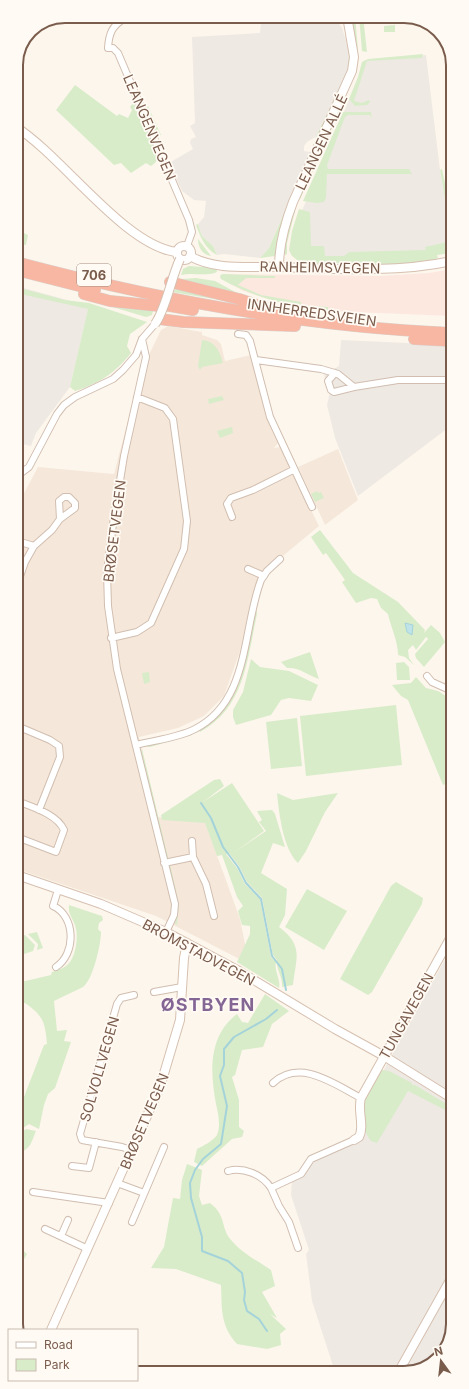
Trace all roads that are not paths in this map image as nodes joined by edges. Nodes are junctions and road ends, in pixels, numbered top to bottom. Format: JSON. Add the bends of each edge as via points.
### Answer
{"nodes":[{"id":1,"x":118,"y":23,"type":"edge"},
{"id":2,"x":348,"y":23,"type":"edge"},
{"id":3,"x":23,"y":132,"type":"edge"},
{"id":4,"x":186,"y":246,"type":"junction"},
{"id":5,"x":178,"y":255,"type":"junction"},
{"id":6,"x":190,"y":256,"type":"junction"},
{"id":7,"x":23,"y":257,"type":"edge"},
{"id":8,"x":446,"y":262,"type":"edge"},
{"id":9,"x":23,"y":264,"type":"edge"},
{"id":10,"x":280,"y":267,"type":"junction"},
{"id":11,"x":23,"y":271,"type":"edge"},
{"id":12,"x":23,"y":279,"type":"edge"},
{"id":13,"x":170,"y":282,"type":"junction"},
{"id":14,"x":171,"y":303,"type":"junction"},
{"id":15,"x":157,"y":322,"type":"junction"},
{"id":16,"x":296,"y":323,"type":"junction"},
{"id":17,"x":446,"y":333,"type":"edge"},
{"id":18,"x":238,"y":334,"type":"dead end"},
{"id":19,"x":142,"y":340,"type":"junction"},
{"id":20,"x":446,"y":341,"type":"edge"},
{"id":21,"x":256,"y":360,"type":"junction"},
{"id":22,"x":335,"y":373,"type":"junction"},
{"id":23,"x":446,"y":380,"type":"edge"},
{"id":24,"x":354,"y":387,"type":"junction"},
{"id":25,"x":137,"y":397,"type":"junction"},
{"id":26,"x":293,"y":470,"type":"junction"},
{"id":27,"x":23,"y":472,"type":"edge"},
{"id":28,"x":312,"y":507,"type":"dead end"},
{"id":29,"x":232,"y":517,"type":"dead end"},
{"id":30,"x":60,"y":519,"type":"dead end"},
{"id":31,"x":23,"y":543,"type":"edge"},
{"id":32,"x":34,"y":546,"type":"junction"},
{"id":33,"x":280,"y":559,"type":"dead end"},
{"id":34,"x":23,"y":568,"type":"edge"},
{"id":35,"x":248,"y":569,"type":"dead end"},
{"id":36,"x":264,"y":576,"type":"junction"},
{"id":37,"x":111,"y":638,"type":"junction"},
{"id":38,"x":427,"y":676,"type":"dead end"},
{"id":39,"x":446,"y":688,"type":"edge"},
{"id":40,"x":23,"y":729,"type":"edge"},
{"id":41,"x":136,"y":745,"type":"junction"},
{"id":42,"x":23,"y":803,"type":"edge"},
{"id":43,"x":39,"y":810,"type":"junction"},
{"id":44,"x":23,"y":839,"type":"edge"},
{"id":45,"x":192,"y":841,"type":"dead end"},
{"id":46,"x":193,"y":857,"type":"junction"},
{"id":47,"x":164,"y":863,"type":"junction"},
{"id":48,"x":23,"y":877,"type":"edge"},
{"id":49,"x":58,"y":890,"type":"junction"},
{"id":50,"x":214,"y":916,"type":"dead end"},
{"id":51,"x":166,"y":932,"type":"junction"},
{"id":52,"x":191,"y":945,"type":"junction"},
{"id":53,"x":446,"y":945,"type":"edge"},
{"id":54,"x":56,"y":967,"type":"dead end"},
{"id":55,"x":182,"y":987,"type":"junction"},
{"id":56,"x":154,"y":992,"type":"dead end"},
{"id":57,"x":134,"y":995,"type":"dead end"},
{"id":58,"x":384,"y":1056,"type":"junction"},
{"id":59,"x":273,"y":1083,"type":"dead end"},
{"id":60,"x":446,"y":1095,"type":"edge"},
{"id":61,"x":361,"y":1098,"type":"junction"},
{"id":62,"x":354,"y":1140,"type":"joint"},
{"id":63,"x":96,"y":1142,"type":"junction"},
{"id":64,"x":164,"y":1147,"type":"dead end"},
{"id":65,"x":131,"y":1150,"type":"junction"},
{"id":66,"x":72,"y":1166,"type":"dead end"},
{"id":67,"x":228,"y":1171,"type":"dead end"},
{"id":68,"x":117,"y":1183,"type":"junction"},
{"id":69,"x":271,"y":1188,"type":"junction"},
{"id":70,"x":33,"y":1192,"type":"dead end"},
{"id":71,"x":144,"y":1193,"type":"junction"},
{"id":72,"x":109,"y":1203,"type":"junction"},
{"id":73,"x":68,"y":1220,"type":"dead end"},
{"id":74,"x":132,"y":1222,"type":"dead end"},
{"id":75,"x":45,"y":1229,"type":"dead end"},
{"id":76,"x":61,"y":1236,"type":"junction"},
{"id":77,"x":298,"y":1248,"type":"dead end"},
{"id":78,"x":88,"y":1249,"type":"junction"},
{"id":79,"x":446,"y":1287,"type":"edge"},
{"id":80,"x":51,"y":1329,"type":"edge"},
{"id":81,"x":401,"y":1366,"type":"edge"}],
"edges":[{"from":1,"to":4,"type":"street","name":"LEANGENVEGEN","via":[[109,35],[108,48],[118,52],[183,204],[192,232]]},
{"from":2,"to":10,"type":"street","name":"LEANGEN ALLÉ","via":[[353,52],[352,71],[293,202],[285,224],[279,257]]},
{"from":3,"to":5,"type":"street","via":[[37,142],[112,214],[142,238]]},
{"from":4,"to":5,"type":"street","via":[[180,246]]},
{"from":4,"to":6,"type":"street","via":[[190,249]]},
{"from":5,"to":6,"type":"street","via":[[186,260]]},
{"from":5,"to":13,"type":"street","bridge":true},
{"from":6,"to":10,"type":"street","name":"RANHEIMSVEGEN","via":[[200,261],[221,265]]},
{"from":7,"to":14,"type":"highway","number":"706","via":[[148,289]]},
{"from":8,"to":10,"type":"street","name":"RANHEIMSVEGEN","via":[[396,268]]},
{"from":9,"to":14,"type":"highway","number":"706"},
{"from":11,"to":14,"type":"highway","number":"706"},
{"from":12,"to":14,"type":"highway","number":"706","via":[[110,301]]},
{"from":13,"to":15,"type":"street","bridge":true},
{"from":13,"to":16,"type":"highway","number":"706","via":[[240,299]]},
{"from":14,"to":16,"type":"highway","name":"INNHERREDSVEIEN","number":"706"},
{"from":15,"to":16,"type":"highway","number":"706"},
{"from":15,"to":19,"type":"street"},
{"from":16,"to":17,"type":"highway","name":"INNHERREDSVEIEN","number":"706"},
{"from":16,"to":20,"type":"highway","name":"INNHERREDSVEIEN","number":"706","via":[[362,335]]},
{"from":18,"to":21,"type":"street","via":[[248,337]]},
{"from":19,"to":25,"type":"street","name":"BRØSETVEGEN","via":[[146,357]]},
{"from":19,"to":27,"type":"street","via":[[136,355],[118,374],[64,405],[29,467]]},
{"from":21,"to":22,"type":"street"},
{"from":21,"to":26,"type":"street","via":[[270,417]]},
{"from":22,"to":24,"type":"street"},
{"from":22,"to":24,"type":"street","via":[[328,381],[331,390],[334,392]]},
{"from":23,"to":24,"type":"street","via":[[398,380]]},
{"from":25,"to":37,"type":"street","name":"BRØSETVEGEN","via":[[124,456],[108,555],[107,590]]},
{"from":25,"to":37,"type":"street","via":[[166,408],[173,419],[187,535],[184,549],[151,623],[137,632]]},
{"from":26,"to":28,"type":"street"},
{"from":26,"to":29,"type":"street","via":[[232,498],[227,504]]},
{"from":30,"to":32,"type":"street"},
{"from":31,"to":32,"type":"street"},
{"from":32,"to":34,"type":"street"},
{"from":33,"to":36,"type":"street"},
{"from":35,"to":36,"type":"street"},
{"from":36,"to":41,"type":"street","via":[[258,589],[234,687],[221,709],[205,723],[187,732]]},
{"from":37,"to":41,"type":"street","name":"BRØSETVEGEN"},
{"from":38,"to":39,"type":"street","via":[[432,682]]},
{"from":40,"to":43,"type":"street","via":[[59,746],[60,757]]},
{"from":41,"to":47,"type":"street","name":"BRØSETVEGEN"},
{"from":42,"to":43,"type":"street"},
{"from":43,"to":44,"type":"street","via":[[61,824],[64,830],[56,852]]},
{"from":45,"to":46,"type":"street"},
{"from":46,"to":47,"type":"street"},
{"from":46,"to":50,"type":"street","via":[[206,884]]},
{"from":47,"to":51,"type":"street","name":"BRØSETVEGEN","via":[[175,904],[174,915]]},
{"from":48,"to":49,"type":"street","name":"BROMSTADVEGEN"},
{"from":49,"to":51,"type":"street","name":"BROMSTADVEGEN","via":[[101,904]]},
{"from":49,"to":54,"type":"street","via":[[53,906],[62,911],[71,928],[71,936],[66,958]]},
{"from":51,"to":52,"type":"street","name":"BROMSTADVEGEN"},
{"from":52,"to":55,"type":"street","name":"BRØSETVEGEN","via":[[184,964]]},
{"from":52,"to":58,"type":"street","name":"BROMSTADVEGEN"},
{"from":53,"to":58,"type":"street","name":"TUNGAVEGEN"},
{"from":55,"to":56,"type":"street"},
{"from":55,"to":65,"type":"street","name":"BRØSETVEGEN","via":[[180,1020],[167,1067],[156,1098]]},
{"from":57,"to":63,"type":"street","name":"SOLVOLLVEGEN","via":[[121,998],[116,1004],[80,1134],[82,1140]]},
{"from":58,"to":60,"type":"street","name":"BROMSTADVEGEN"},
{"from":58,"to":61,"type":"street","name":"TUNGAVEGEN"},
{"from":59,"to":61,"type":"street","via":[[287,1073],[303,1072],[315,1075]]},
{"from":61,"to":62,"type":"street","name":"TUNGAVEGEN","via":[[361,1132]]},
{"from":62,"to":69,"type":"street","name":"TUNGAVEGEN","via":[[311,1159],[301,1174]]},
{"from":63,"to":65,"type":"street","name":"SOLVOLLVEGEN"},
{"from":63,"to":66,"type":"street","name":"SOLVOLLVEGEN","via":[[89,1168]]},
{"from":64,"to":71,"type":"street","name":"BRØSETVEGEN"},
{"from":65,"to":68,"type":"street","name":"BRØSETVEGEN"},
{"from":67,"to":69,"type":"street","via":[[248,1171]]},
{"from":68,"to":71,"type":"street","name":"BRØSETVEGEN"},
{"from":68,"to":72,"type":"street","name":"BRØSETVEGEN"},
{"from":69,"to":77,"type":"street","via":[[289,1222]]},
{"from":70,"to":72,"type":"street"},
{"from":71,"to":74,"type":"street","name":"BRØSETVEGEN"},
{"from":72,"to":78,"type":"street","name":"BRØSETVEGEN"},
{"from":73,"to":76,"type":"street"},
{"from":75,"to":76,"type":"street"},
{"from":76,"to":78,"type":"street"},
{"from":78,"to":80,"type":"street","name":"BRØSETVEGEN"},
{"from":79,"to":81,"type":"street"}]}
